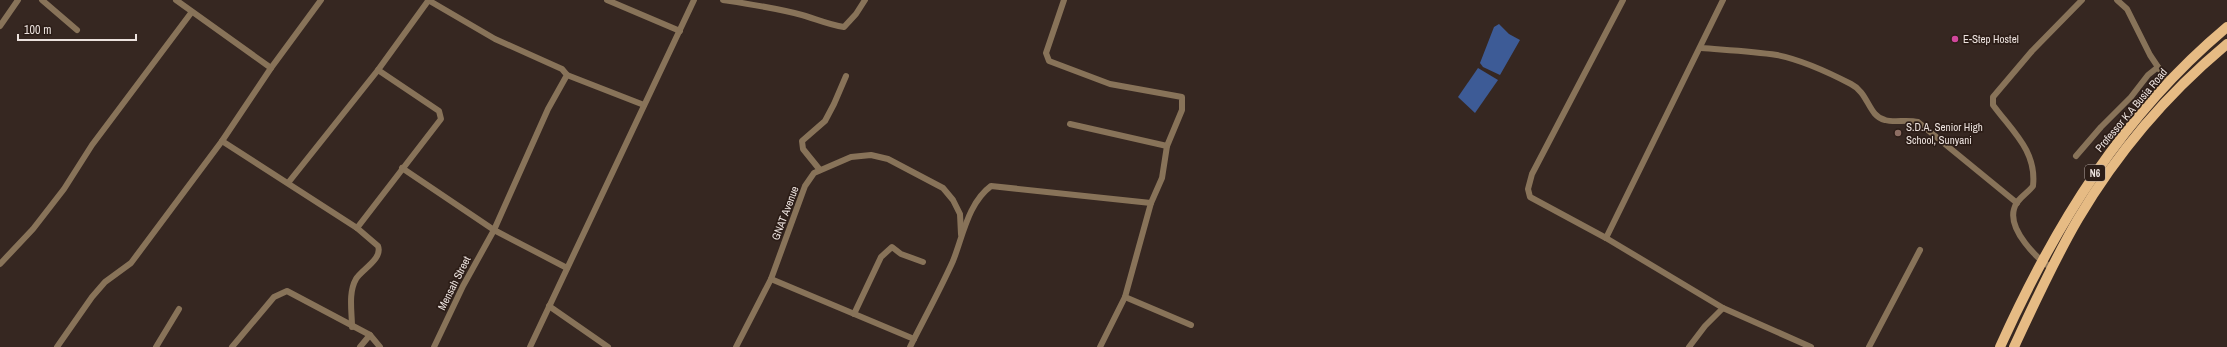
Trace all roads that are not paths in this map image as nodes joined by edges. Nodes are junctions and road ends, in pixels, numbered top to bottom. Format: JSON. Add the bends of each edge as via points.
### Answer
{"nodes":[{"id":1,"x":18,"y":0,"type":"edge"},
{"id":2,"x":42,"y":0,"type":"edge"},
{"id":3,"x":176,"y":0,"type":"edge"},
{"id":4,"x":322,"y":0,"type":"edge"},
{"id":5,"x":428,"y":0,"type":"edge"},
{"id":6,"x":607,"y":0,"type":"edge"},
{"id":7,"x":694,"y":0,"type":"edge"},
{"id":8,"x":723,"y":0,"type":"edge"},
{"id":9,"x":864,"y":0,"type":"edge"},
{"id":10,"x":1064,"y":0,"type":"edge"},
{"id":11,"x":1623,"y":0,"type":"edge"},
{"id":12,"x":1723,"y":0,"type":"edge"},
{"id":13,"x":2082,"y":0,"type":"edge"},
{"id":14,"x":2117,"y":0,"type":"edge"},
{"id":15,"x":191,"y":13,"type":"junction"},
{"id":16,"x":0,"y":26,"type":"edge"},
{"id":17,"x":2227,"y":27,"type":"edge"},
{"id":18,"x":76,"y":30,"type":"dead end"},
{"id":19,"x":680,"y":31,"type":"junction"},
{"id":20,"x":2227,"y":44,"type":"edge"},
{"id":21,"x":1701,"y":48,"type":"junction"},
{"id":22,"x":2158,"y":67,"type":"junction"},
{"id":23,"x":271,"y":68,"type":"junction"},
{"id":24,"x":378,"y":70,"type":"junction"},
{"id":25,"x":567,"y":75,"type":"junction"},
{"id":26,"x":846,"y":76,"type":"dead end"},
{"id":27,"x":2168,"y":82,"type":"junction"},
{"id":28,"x":644,"y":105,"type":"junction"},
{"id":29,"x":1070,"y":124,"type":"dead end"},
{"id":30,"x":222,"y":141,"type":"junction"},
{"id":31,"x":1167,"y":146,"type":"junction"},
{"id":32,"x":2076,"y":156,"type":"dead end"},
{"id":33,"x":402,"y":168,"type":"junction"},
{"id":34,"x":820,"y":170,"type":"junction"},
{"id":35,"x":288,"y":183,"type":"junction"},
{"id":36,"x":1151,"y":203,"type":"junction"},
{"id":37,"x":2016,"y":203,"type":"junction"},
{"id":38,"x":357,"y":228,"type":"junction"},
{"id":39,"x":494,"y":230,"type":"junction"},
{"id":40,"x":961,"y":234,"type":"junction"},
{"id":41,"x":1606,"y":238,"type":"junction"},
{"id":42,"x":2050,"y":246,"type":"junction"},
{"id":43,"x":1920,"y":250,"type":"dead end"},
{"id":44,"x":2061,"y":252,"type":"junction"},
{"id":45,"x":923,"y":262,"type":"dead end"},
{"id":46,"x":2042,"y":262,"type":"junction"},
{"id":47,"x":0,"y":264,"type":"edge"},
{"id":48,"x":567,"y":268,"type":"junction"},
{"id":49,"x":2052,"y":268,"type":"junction"},
{"id":50,"x":771,"y":279,"type":"junction"},
{"id":51,"x":1125,"y":297,"type":"junction"},
{"id":52,"x":549,"y":306,"type":"junction"},
{"id":53,"x":1723,"y":308,"type":"junction"},
{"id":54,"x":179,"y":309,"type":"dead end"},
{"id":55,"x":854,"y":314,"type":"junction"},
{"id":56,"x":1191,"y":325,"type":"dead end"},
{"id":57,"x":352,"y":327,"type":"junction"},
{"id":58,"x":370,"y":335,"type":"junction"},
{"id":59,"x":914,"y":339,"type":"junction"},
{"id":60,"x":57,"y":347,"type":"edge"},
{"id":61,"x":156,"y":347,"type":"edge"},
{"id":62,"x":232,"y":347,"type":"edge"},
{"id":63,"x":360,"y":347,"type":"edge"},
{"id":64,"x":380,"y":347,"type":"edge"},
{"id":65,"x":434,"y":347,"type":"edge"},
{"id":66,"x":530,"y":347,"type":"edge"},
{"id":67,"x":608,"y":347,"type":"edge"},
{"id":68,"x":736,"y":347,"type":"edge"},
{"id":69,"x":910,"y":347,"type":"edge"},
{"id":70,"x":1100,"y":347,"type":"edge"},
{"id":71,"x":1689,"y":347,"type":"edge"},
{"id":72,"x":1811,"y":347,"type":"edge"},
{"id":73,"x":1869,"y":347,"type":"edge"},
{"id":74,"x":2000,"y":347,"type":"edge"},
{"id":75,"x":2014,"y":347,"type":"edge"}],
"edges":[{"from":1,"to":16,"type":"street"},
{"from":2,"to":18,"type":"street"},
{"from":3,"to":15,"type":"street"},
{"from":4,"to":23,"type":"street"},
{"from":5,"to":24,"type":"street"},
{"from":5,"to":25,"type":"street","via":[[496,39],[562,69]]},
{"from":6,"to":19,"type":"street"},
{"from":7,"to":19,"type":"street"},
{"from":8,"to":9,"type":"street","via":[[756,5],[844,27]]},
{"from":10,"to":31,"type":"street","via":[[1046,53],[1049,61],[1110,84],[1182,97],[1182,110]]},
{"from":11,"to":41,"type":"street","via":[[1532,174],[1528,190],[1530,197]]},
{"from":12,"to":21,"type":"street"},
{"from":13,"to":37,"type":"street","via":[[2032,51],[1993,97],[1992,105],[2019,136],[2032,164],[2033,186]]},
{"from":14,"to":22,"type":"street","via":[[2127,10]]},
{"from":15,"to":23,"type":"street"},
{"from":15,"to":47,"type":"street","via":[[92,145],[64,189],[33,230]]},
{"from":17,"to":27,"type":"main road","name":"Professor K.A Busia Road","number":"N6"},
{"from":19,"to":28,"type":"street"},
{"from":20,"to":44,"type":"main road","name":"Professor K.A Busia Road","number":"N6","via":[[2176,91],[2134,139],[2078,219]]},
{"from":21,"to":37,"type":"street","via":[[1778,56],[1807,64],[1852,84],[1865,95],[1876,116],[1886,121],[1909,119],[1918,122]]},
{"from":21,"to":41,"type":"street"},
{"from":22,"to":27,"type":"street"},
{"from":22,"to":32,"type":"street"},
{"from":23,"to":30,"type":"street"},
{"from":24,"to":33,"type":"street","via":[[439,110],[441,115],[441,119]]},
{"from":24,"to":35,"type":"street"},
{"from":25,"to":28,"type":"street"},
{"from":25,"to":39,"type":"street","name":"Mensah Street","via":[[548,109]]},
{"from":26,"to":34,"type":"street","via":[[825,121],[802,141],[803,149]]},
{"from":27,"to":42,"type":"main road","name":"Professor K.A Busia Road","number":"N6","via":[[2124,133],[2093,175]]},
{"from":28,"to":48,"type":"street"},
{"from":29,"to":31,"type":"street"},
{"from":30,"to":35,"type":"street"},
{"from":30,"to":60,"type":"street","via":[[131,263],[105,282],[92,296]]},
{"from":31,"to":36,"type":"street","via":[[1162,178]]},
{"from":33,"to":38,"type":"street"},
{"from":33,"to":39,"type":"street"},
{"from":34,"to":40,"type":"street","name":"GNAT Avenue","via":[[851,157],[871,155],[888,159],[944,188],[960,214]]},
{"from":34,"to":50,"type":"street","name":"GNAT Avenue","via":[[814,173],[805,186]]},
{"from":35,"to":38,"type":"street"},
{"from":36,"to":40,"type":"street","via":[[991,186],[982,192]]},
{"from":36,"to":51,"type":"street"},
{"from":37,"to":46,"type":"street","via":[[2013,211],[2019,233]]},
{"from":38,"to":57,"type":"street","via":[[379,249],[373,261],[356,278],[353,287]]},
{"from":39,"to":48,"type":"street"},
{"from":39,"to":65,"type":"street","name":"Mensah Street","via":[[463,286]]},
{"from":40,"to":59,"type":"street","via":[[953,260]]},
{"from":41,"to":53,"type":"street"},
{"from":42,"to":44,"type":"main road"},
{"from":42,"to":46,"type":"main road","name":"Professor K.A Busia Road","number":"N6"},
{"from":43,"to":73,"type":"street"},
{"from":44,"to":49,"type":"main road","name":"Professor K.A Busia Road","number":"N6"},
{"from":45,"to":55,"type":"street","via":[[901,254],[892,247],[881,257]]},
{"from":46,"to":49,"type":"street"},
{"from":46,"to":74,"type":"main road","name":"Professor K.A Busia Road","number":"N6"},
{"from":48,"to":52,"type":"street"},
{"from":49,"to":75,"type":"main road","name":"Professor K.A Busia Road","number":"N6"},
{"from":50,"to":55,"type":"street"},
{"from":50,"to":68,"type":"street","name":"GNAT Avenue"},
{"from":51,"to":56,"type":"street"},
{"from":51,"to":70,"type":"street"},
{"from":52,"to":66,"type":"street"},
{"from":52,"to":67,"type":"street"},
{"from":53,"to":71,"type":"street"},
{"from":53,"to":72,"type":"street"},
{"from":54,"to":61,"type":"street"},
{"from":55,"to":59,"type":"street"},
{"from":57,"to":58,"type":"street"},
{"from":57,"to":62,"type":"street","via":[[287,291],[274,297]]},
{"from":58,"to":63,"type":"street"},
{"from":58,"to":64,"type":"street"},
{"from":59,"to":69,"type":"street"}]}
